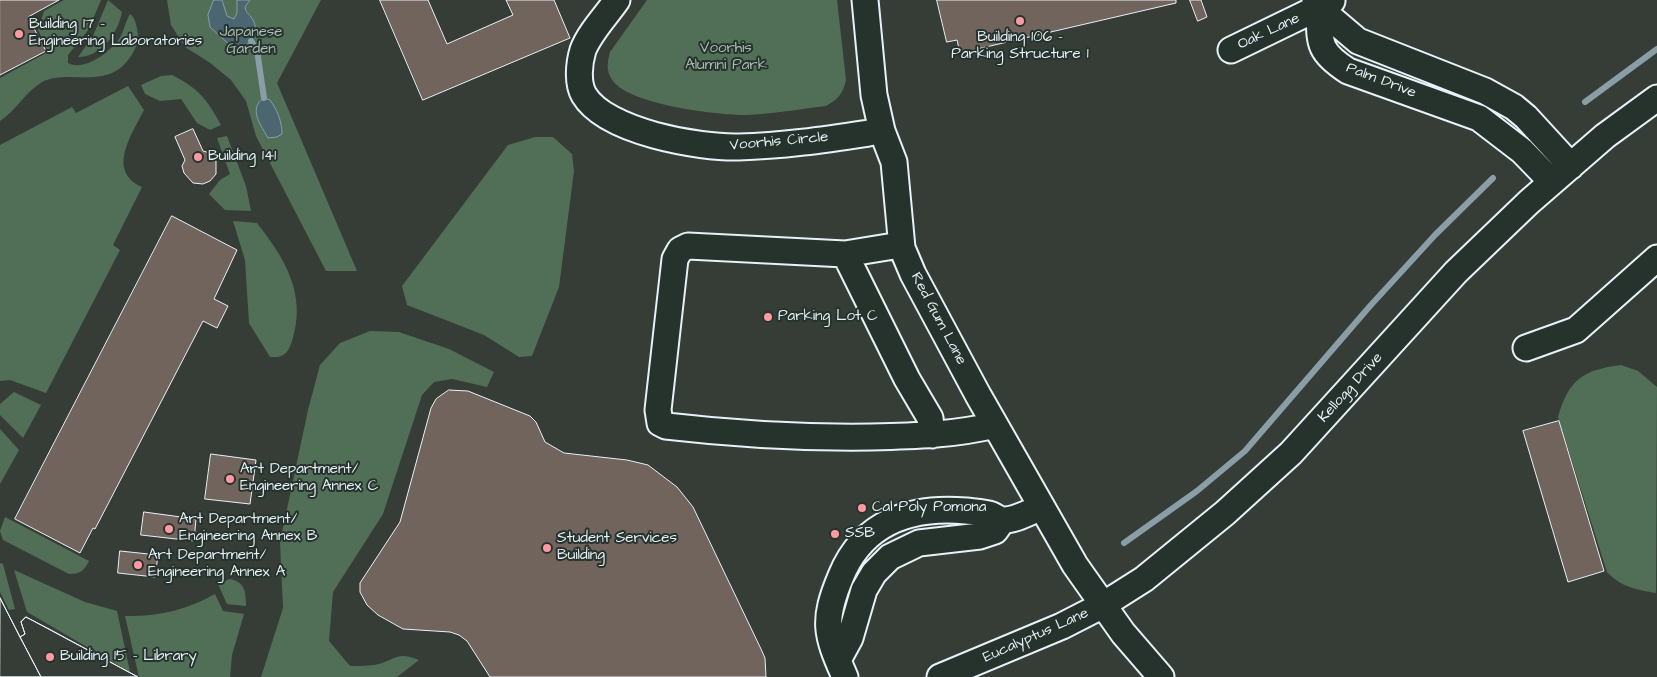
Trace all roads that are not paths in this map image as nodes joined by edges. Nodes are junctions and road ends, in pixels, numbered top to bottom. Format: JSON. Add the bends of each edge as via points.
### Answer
{"nodes":[{"id":1,"x":617,"y":0,"type":"edge"},
{"id":2,"x":864,"y":0,"type":"edge"},
{"id":3,"x":1323,"y":3,"type":"edge"},
{"id":4,"x":1231,"y":50,"type":"dead end"},
{"id":5,"x":1657,"y":98,"type":"edge"},
{"id":6,"x":882,"y":131,"type":"junction"},
{"id":7,"x":1571,"y":166,"type":"junction"},
{"id":8,"x":1552,"y":182,"type":"junction"},
{"id":9,"x":902,"y":248,"type":"junction"},
{"id":10,"x":845,"y":254,"type":"junction"},
{"id":11,"x":1657,"y":258,"type":"edge"},
{"id":12,"x":1526,"y":348,"type":"dead end"},
{"id":13,"x":996,"y":425,"type":"junction"},
{"id":14,"x":932,"y":435,"type":"junction"},
{"id":15,"x":1042,"y":507,"type":"junction"},
{"id":16,"x":1104,"y":605,"type":"junction"},
{"id":17,"x":842,"y":669,"type":"edge"},
{"id":18,"x":940,"y":677,"type":"edge"},
{"id":19,"x":1161,"y":677,"type":"edge"}],
"edges":[{"from":1,"to":6,"type":"street","name":"Voorhis Circle","via":[[588,41],[580,61],[584,95],[601,112],[615,120],[684,143],[738,148]]},
{"from":2,"to":6,"type":"street","name":"Red Gum Lane","via":[[874,95]]},
{"from":3,"to":4,"type":"street","name":"Oak Lane"},
{"from":3,"to":7,"type":"street","name":"Palm Drive","via":[[1358,41],[1485,92],[1514,107]]},
{"from":3,"to":8,"type":"street","name":"Palm Drive","via":[[1320,44],[1332,61],[1348,71],[1479,118],[1522,150]]},
{"from":5,"to":7,"type":"street","name":"Kellogg Drive"},
{"from":6,"to":9,"type":"street","name":"Red Gum Lane","via":[[894,162]]},
{"from":7,"to":8,"type":"street","name":"Kellogg Drive"},
{"from":8,"to":16,"type":"street","name":"Kellogg Drive","via":[[1456,272],[1291,453],[1144,579]]},
{"from":9,"to":10,"type":"street","via":[[894,246]]},
{"from":9,"to":13,"type":"street","name":"Red Gum Lane"},
{"from":10,"to":14,"type":"street","via":[[930,418]]},
{"from":10,"to":14,"type":"street","via":[[688,246],[680,250],[675,259],[658,410],[660,423],[739,435],[820,438]]},
{"from":11,"to":12,"type":"street","via":[[1576,330]]},
{"from":13,"to":14,"type":"street"},
{"from":13,"to":15,"type":"street","name":"Red Gum Lane"},
{"from":15,"to":16,"type":"street","name":"Red Gum Lane","via":[[1075,565]]},
{"from":15,"to":17,"type":"street","via":[[1002,520],[964,511],[935,510],[902,516],[876,528],[860,542],[832,597],[827,619],[829,640]]},
{"from":16,"to":18,"type":"street","name":"Eucalyptus Lane"},
{"from":16,"to":19,"type":"street"}]}
